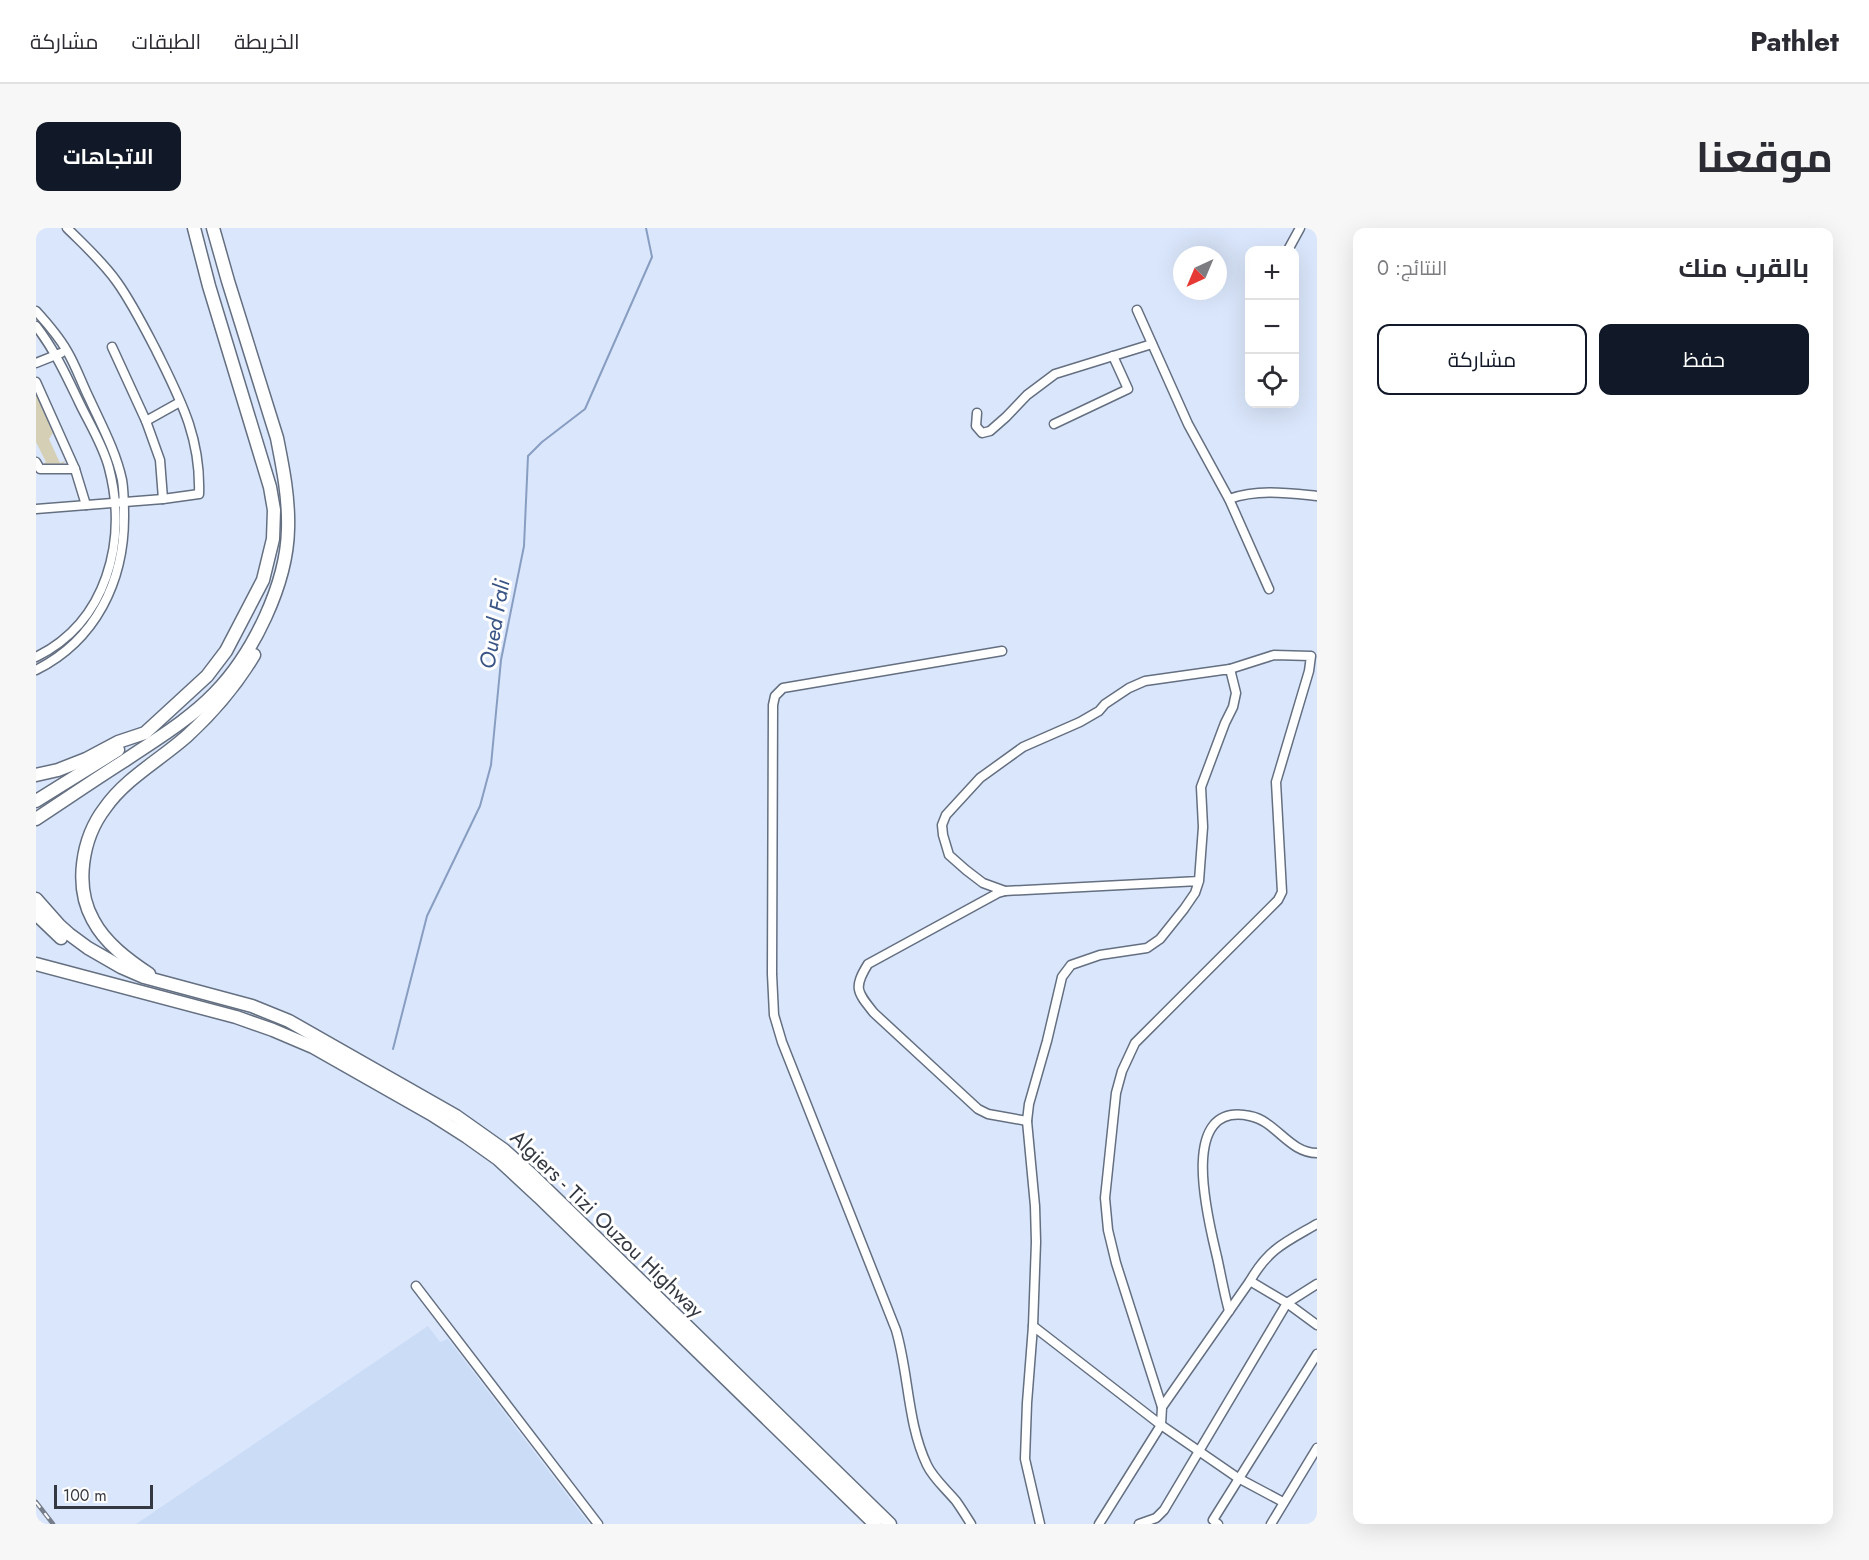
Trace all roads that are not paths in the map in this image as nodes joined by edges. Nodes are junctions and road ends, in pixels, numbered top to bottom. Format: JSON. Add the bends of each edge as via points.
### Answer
{"nodes":[{"id":1,"x":67,"y":228,"type":"edge"},
{"id":2,"x":193,"y":228,"type":"edge"},
{"id":3,"x":213,"y":228,"type":"edge"},
{"id":4,"x":1300,"y":228,"type":"edge"},
{"id":5,"x":1290,"y":246,"type":"edge"},
{"id":6,"x":1137,"y":310,"type":"dead end"},
{"id":7,"x":37,"y":314,"type":"edge"},
{"id":8,"x":36,"y":326,"type":"edge"},
{"id":9,"x":1152,"y":344,"type":"junction"},
{"id":10,"x":112,"y":347,"type":"dead end"},
{"id":11,"x":67,"y":351,"type":"junction"},
{"id":12,"x":56,"y":355,"type":"junction"},
{"id":13,"x":1113,"y":356,"type":"junction"},
{"id":14,"x":36,"y":363,"type":"edge"},
{"id":15,"x":36,"y":382,"type":"edge"},
{"id":16,"x":180,"y":402,"type":"junction"},
{"id":17,"x":977,"y":413,"type":"dead end"},
{"id":18,"x":146,"y":421,"type":"junction"},
{"id":19,"x":1054,"y":424,"type":"dead end"},
{"id":20,"x":36,"y":462,"type":"edge"},
{"id":21,"x":75,"y":469,"type":"junction"},
{"id":22,"x":1317,"y":496,"type":"edge"},
{"id":23,"x":1229,"y":499,"type":"junction"},
{"id":24,"x":163,"y":500,"type":"junction"},
{"id":25,"x":120,"y":502,"type":"junction"},
{"id":26,"x":86,"y":505,"type":"junction"},
{"id":27,"x":36,"y":509,"type":"edge"},
{"id":28,"x":1269,"y":589,"type":"dead end"},
{"id":29,"x":274,"y":596,"type":"junction"},
{"id":30,"x":1002,"y":651,"type":"dead end"},
{"id":31,"x":36,"y":657,"type":"edge"},
{"id":32,"x":1230,"y":669,"type":"junction"},
{"id":33,"x":36,"y":670,"type":"edge"},
{"id":34,"x":145,"y":734,"type":"junction"},
{"id":35,"x":36,"y":775,"type":"edge"},
{"id":36,"x":36,"y":801,"type":"edge"},
{"id":37,"x":36,"y":819,"type":"edge"},
{"id":38,"x":1199,"y":882,"type":"junction"},
{"id":39,"x":1005,"y":891,"type":"junction"},
{"id":40,"x":36,"y":899,"type":"edge"},
{"id":41,"x":36,"y":914,"type":"edge"},
{"id":42,"x":36,"y":964,"type":"edge"},
{"id":43,"x":160,"y":981,"type":"junction"},
{"id":44,"x":300,"y":1041,"type":"junction"},
{"id":45,"x":1027,"y":1121,"type":"junction"},
{"id":46,"x":1317,"y":1153,"type":"edge"},
{"id":47,"x":1317,"y":1224,"type":"edge"},
{"id":48,"x":1250,"y":1281,"type":"junction"},
{"id":49,"x":1317,"y":1284,"type":"edge"},
{"id":50,"x":416,"y":1286,"type":"dead end"},
{"id":51,"x":1287,"y":1304,"type":"junction"},
{"id":52,"x":1229,"y":1311,"type":"junction"},
{"id":53,"x":1317,"y":1325,"type":"edge"},
{"id":54,"x":1033,"y":1326,"type":"junction"},
{"id":55,"x":1317,"y":1354,"type":"edge"},
{"id":56,"x":1162,"y":1407,"type":"junction"},
{"id":57,"x":1161,"y":1425,"type":"junction"},
{"id":58,"x":1317,"y":1448,"type":"edge"},
{"id":59,"x":1200,"y":1450,"type":"junction"},
{"id":60,"x":1238,"y":1478,"type":"junction"},
{"id":61,"x":1284,"y":1503,"type":"junction"},
{"id":62,"x":1213,"y":1522,"type":"edge"},
{"id":63,"x":598,"y":1524,"type":"edge"},
{"id":64,"x":875,"y":1524,"type":"edge"},
{"id":65,"x":890,"y":1524,"type":"edge"},
{"id":66,"x":971,"y":1524,"type":"edge"},
{"id":67,"x":1040,"y":1524,"type":"edge"},
{"id":68,"x":1099,"y":1524,"type":"edge"},
{"id":69,"x":1139,"y":1524,"type":"edge"},
{"id":70,"x":1271,"y":1524,"type":"edge"}],
"edges":[{"from":1,"to":16,"type":"street","via":[[117,282]]},
{"from":2,"to":34,"type":"highway","via":[[270,487],[273,539],[263,580],[226,651],[207,676]]},
{"from":3,"to":29,"type":"highway","via":[[282,466],[288,532]]},
{"from":4,"to":5,"type":"street"},
{"from":6,"to":9,"type":"street"},
{"from":7,"to":11,"type":"street"},
{"from":8,"to":12,"type":"street"},
{"from":9,"to":13,"type":"street"},
{"from":9,"to":23,"type":"street","via":[[1188,424]]},
{"from":10,"to":18,"type":"street"},
{"from":11,"to":12,"type":"street"},
{"from":11,"to":25,"type":"street","via":[[118,464],[123,483]]},
{"from":12,"to":14,"type":"street"},
{"from":12,"to":25,"type":"street","via":[[102,450]]},
{"from":13,"to":17,"type":"street","via":[[1055,374],[990,431],[982,433],[976,426]]},
{"from":13,"to":19,"type":"street","via":[[1128,388]]},
{"from":15,"to":21,"type":"street"},
{"from":16,"to":18,"type":"street"},
{"from":16,"to":24,"type":"street","via":[[197,452],[199,494]]},
{"from":18,"to":24,"type":"street","via":[[160,460]]},
{"from":20,"to":21,"type":"street","via":[[40,469]]},
{"from":21,"to":26,"type":"street"},
{"from":22,"to":23,"type":"street","via":[[1264,492]]},
{"from":23,"to":28,"type":"street"},
{"from":24,"to":25,"type":"street"},
{"from":25,"to":26,"type":"street"},
{"from":25,"to":31,"type":"street","via":[[114,552],[97,598],[72,630]]},
{"from":25,"to":33,"type":"street","via":[[124,533],[120,565],[104,604],[79,638]]},
{"from":26,"to":27,"type":"street"},
{"from":29,"to":37,"type":"highway","via":[[242,660],[215,693],[154,741]]},
{"from":29,"to":43,"type":"highway","via":[[268,627],[240,677],[193,730],[125,785],[104,809],[87,841],[83,886],[94,921],[117,949]]},
{"from":30,"to":66,"type":"street","via":[[783,688],[772,705],[774,1015],[896,1330],[921,1452],[928,1468]]},
{"from":32,"to":38,"type":"street","via":[[1236,693],[1233,707],[1201,788]]},
{"from":32,"to":39,"type":"street","via":[[1145,681],[1080,722],[1023,747],[980,778],[946,815],[943,835],[949,855],[983,883]]},
{"from":32,"to":56,"type":"street","via":[[1274,655],[1311,656],[1276,782],[1282,892],[1135,1043],[1116,1094],[1105,1198],[1108,1230]]},
{"from":34,"to":35,"type":"highway","via":[[58,770]]},
{"from":34,"to":36,"type":"highway"},
{"from":38,"to":39,"type":"street"},
{"from":38,"to":45,"type":"street","via":[[1184,909],[1160,939],[1147,948],[1071,964],[1062,977]]},
{"from":39,"to":45,"type":"street","via":[[868,964],[859,979],[859,995],[978,1109]]},
{"from":40,"to":43,"type":"highway","name":"Algiers - Tizi Ouzou Highway","via":[[59,925],[88,948],[121,967]]},
{"from":41,"to":44,"type":"highway","via":[[65,941],[107,969],[265,1022]]},
{"from":42,"to":44,"type":"highway","name":"Algiers - Tizi Ouzou Highway","via":[[236,1017]]},
{"from":43,"to":65,"type":"highway","name":"Algiers - Tizi Ouzou Highway","via":[[252,1006],[289,1021],[482,1134],[532,1175]]},
{"from":44,"to":64,"type":"highway","name":"Algiers - Tizi Ouzou Highway","via":[[431,1114],[498,1159]]},
{"from":45,"to":54,"type":"street","via":[[1035,1206]]},
{"from":46,"to":52,"type":"street","via":[[1303,1151],[1261,1119],[1251,1116],[1225,1118],[1211,1129],[1204,1148],[1202,1183]]},
{"from":47,"to":48,"type":"street","via":[[1269,1254]]},
{"from":48,"to":51,"type":"street"},
{"from":48,"to":52,"type":"street"},
{"from":49,"to":51,"type":"street"},
{"from":50,"to":63,"type":"street"},
{"from":51,"to":53,"type":"street"},
{"from":51,"to":59,"type":"street"},
{"from":52,"to":56,"type":"street"},
{"from":54,"to":57,"type":"street"},
{"from":54,"to":67,"type":"street","via":[[1025,1459]]},
{"from":55,"to":60,"type":"street"},
{"from":56,"to":57,"type":"street"},
{"from":57,"to":59,"type":"street"},
{"from":57,"to":68,"type":"street"},
{"from":58,"to":61,"type":"street"},
{"from":59,"to":60,"type":"street"},
{"from":59,"to":69,"type":"street","via":[[1164,1510]]},
{"from":60,"to":61,"type":"street"},
{"from":60,"to":62,"type":"street"},
{"from":61,"to":70,"type":"street"}]}
